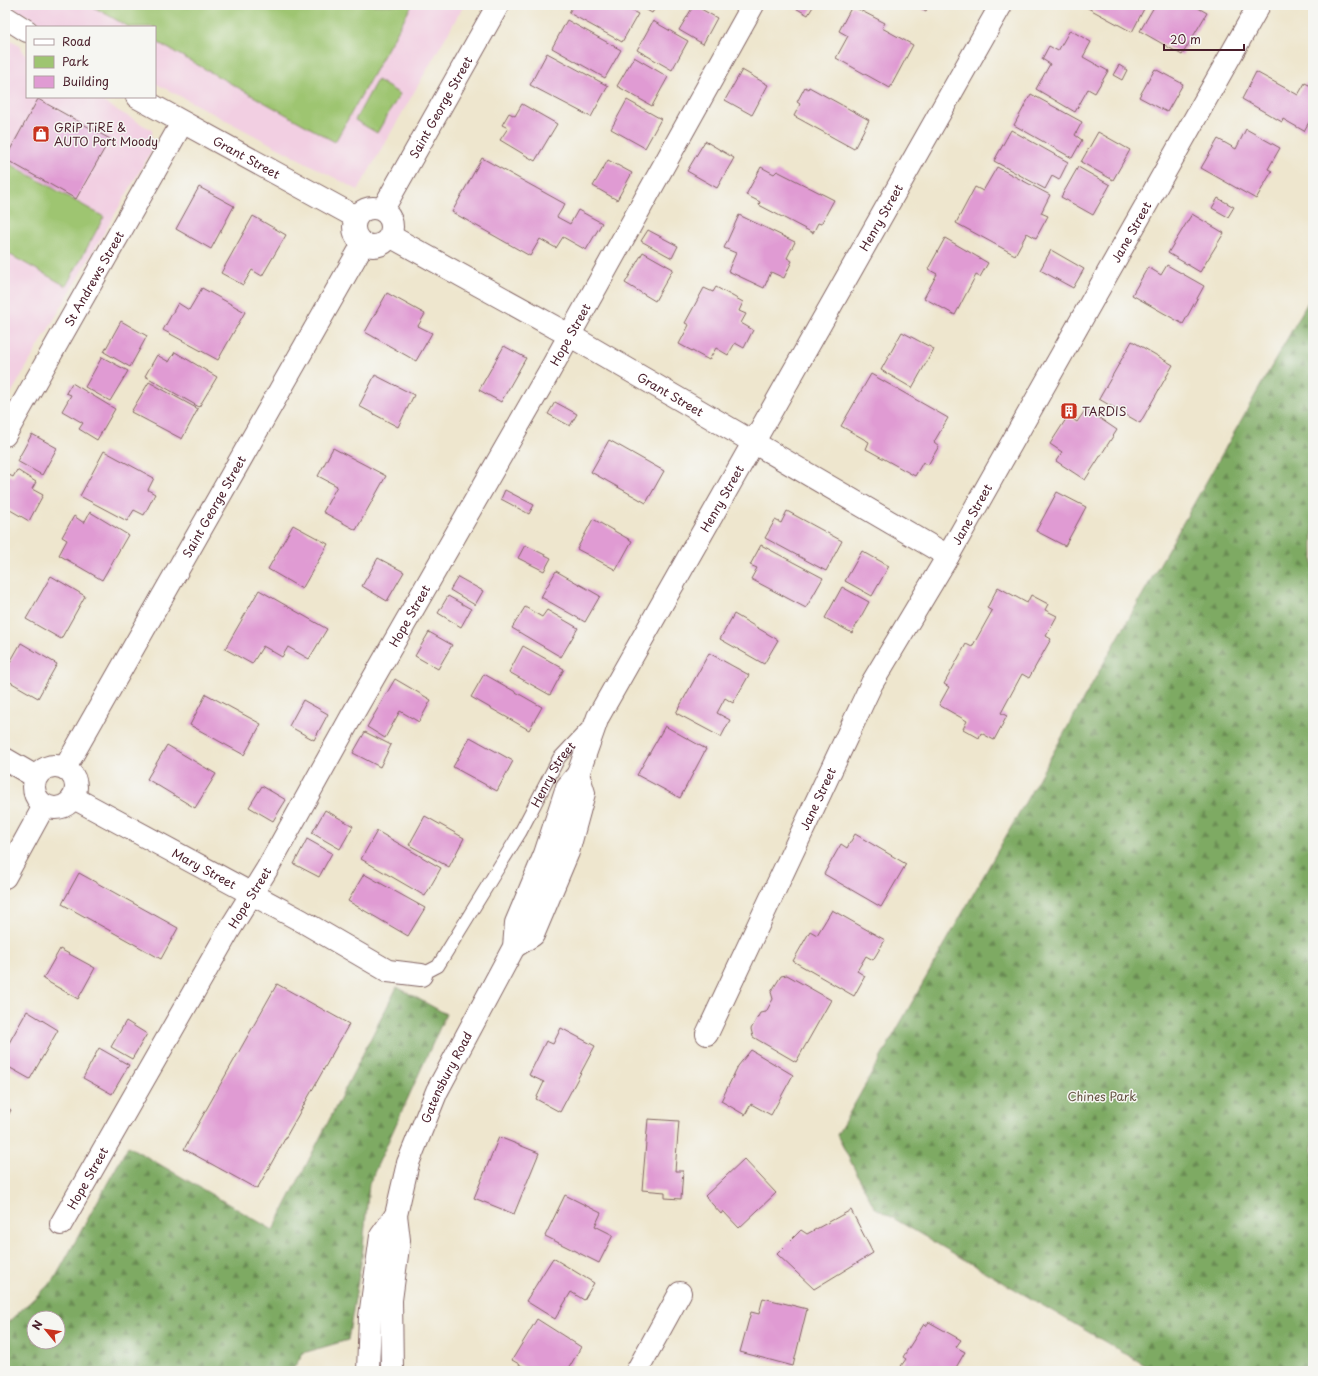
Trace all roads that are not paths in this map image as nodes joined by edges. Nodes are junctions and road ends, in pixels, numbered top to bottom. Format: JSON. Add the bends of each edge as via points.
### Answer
{"nodes":[{"id":1,"x":498,"y":5,"type":"edge"},
{"id":2,"x":753,"y":5,"type":"edge"},
{"id":3,"x":1001,"y":5,"type":"edge"},
{"id":4,"x":1259,"y":5,"type":"edge"},
{"id":5,"x":5,"y":17,"type":"edge"},
{"id":6,"x":26,"y":30,"type":"edge"},
{"id":7,"x":138,"y":98,"type":"edge"},
{"id":8,"x":182,"y":123,"type":"junction"},
{"id":9,"x":383,"y":209,"type":"junction"},
{"id":10,"x":356,"y":217,"type":"junction"},
{"id":11,"x":390,"y":236,"type":"junction"},
{"id":12,"x":363,"y":244,"type":"junction"},
{"id":13,"x":569,"y":335,"type":"junction"},
{"id":14,"x":5,"y":435,"type":"edge"},
{"id":15,"x":753,"y":442,"type":"junction"},
{"id":16,"x":948,"y":556,"type":"junction"},
{"id":17,"x":598,"y":717,"type":"junction"},
{"id":18,"x":5,"y":759,"type":"edge"},
{"id":19,"x":65,"y":768,"type":"junction"},
{"id":20,"x":36,"y":777,"type":"junction"},
{"id":21,"x":74,"y":798,"type":"junction"},
{"id":22,"x":44,"y":806,"type":"junction"},
{"id":23,"x":5,"y":877,"type":"edge"},
{"id":24,"x":250,"y":893,"type":"junction"},
{"id":25,"x":421,"y":975,"type":"joint"},
{"id":26,"x":707,"y":1034,"type":"dead end"},
{"id":27,"x":396,"y":1215,"type":"junction"},
{"id":28,"x":60,"y":1224,"type":"dead end"},
{"id":29,"x":680,"y":1293,"type":"dead end"},
{"id":30,"x":368,"y":1371,"type":"edge"},
{"id":31,"x":392,"y":1371,"type":"edge"},
{"id":32,"x":637,"y":1371,"type":"edge"}],
"edges":[{"from":1,"to":9,"type":"street","name":"Saint George Street"},
{"from":2,"to":13,"type":"street","name":"Hope Street"},
{"from":3,"to":15,"type":"street","name":"Henry Street"},
{"from":4,"to":16,"type":"street","name":"Jane Street"},
{"from":5,"to":6,"type":"street"},
{"from":7,"to":8,"type":"street","name":"Grant Street"},
{"from":8,"to":10,"type":"street","name":"Grant Street"},
{"from":8,"to":14,"type":"street","name":"St Andrews Street"},
{"from":9,"to":10,"type":"street","via":[[371,207]]},
{"from":9,"to":11,"type":"street","via":[[392,224]]},
{"from":10,"to":12,"type":"street","via":[[355,235]]},
{"from":11,"to":12,"type":"street","via":[[375,246]]},
{"from":11,"to":13,"type":"street","name":"Grant Street"},
{"from":12,"to":19,"type":"street","name":"Saint George Street"},
{"from":13,"to":15,"type":"street","name":"Grant Street"},
{"from":13,"to":24,"type":"street","name":"Hope Street","via":[[267,869]]},
{"from":15,"to":16,"type":"street","name":"Grant Street"},
{"from":15,"to":17,"type":"street","name":"Henry Street"},
{"from":16,"to":26,"type":"street","name":"Jane Street","via":[[872,683]]},
{"from":17,"to":25,"type":"lane","name":"Henry Street","via":[[559,758],[521,831],[438,966]]},
{"from":17,"to":27,"type":"street","name":"Gatensbury Road","via":[[578,774],[584,793],[568,852],[533,934],[514,947],[437,1091],[408,1163]]},
{"from":18,"to":20,"type":"street"},
{"from":19,"to":20,"type":"street","via":[[52,766]]},
{"from":19,"to":21,"type":"street","via":[[74,778]]},
{"from":20,"to":22,"type":"street","via":[[33,790]]},
{"from":21,"to":22,"type":"street","via":[[57,808]]},
{"from":21,"to":24,"type":"street","name":"Mary Street"},
{"from":22,"to":23,"type":"street"},
{"from":24,"to":25,"type":"street","name":"Mary Street","via":[[302,920],[388,972]]},
{"from":24,"to":28,"type":"street","name":"Hope Street"},
{"from":27,"to":30,"type":"street","name":"Gatensbury Road","via":[[381,1236],[370,1317]]},
{"from":27,"to":31,"type":"street","name":"Gatensbury Road","via":[[399,1240],[391,1300]]},
{"from":29,"to":32,"type":"street"}]}
